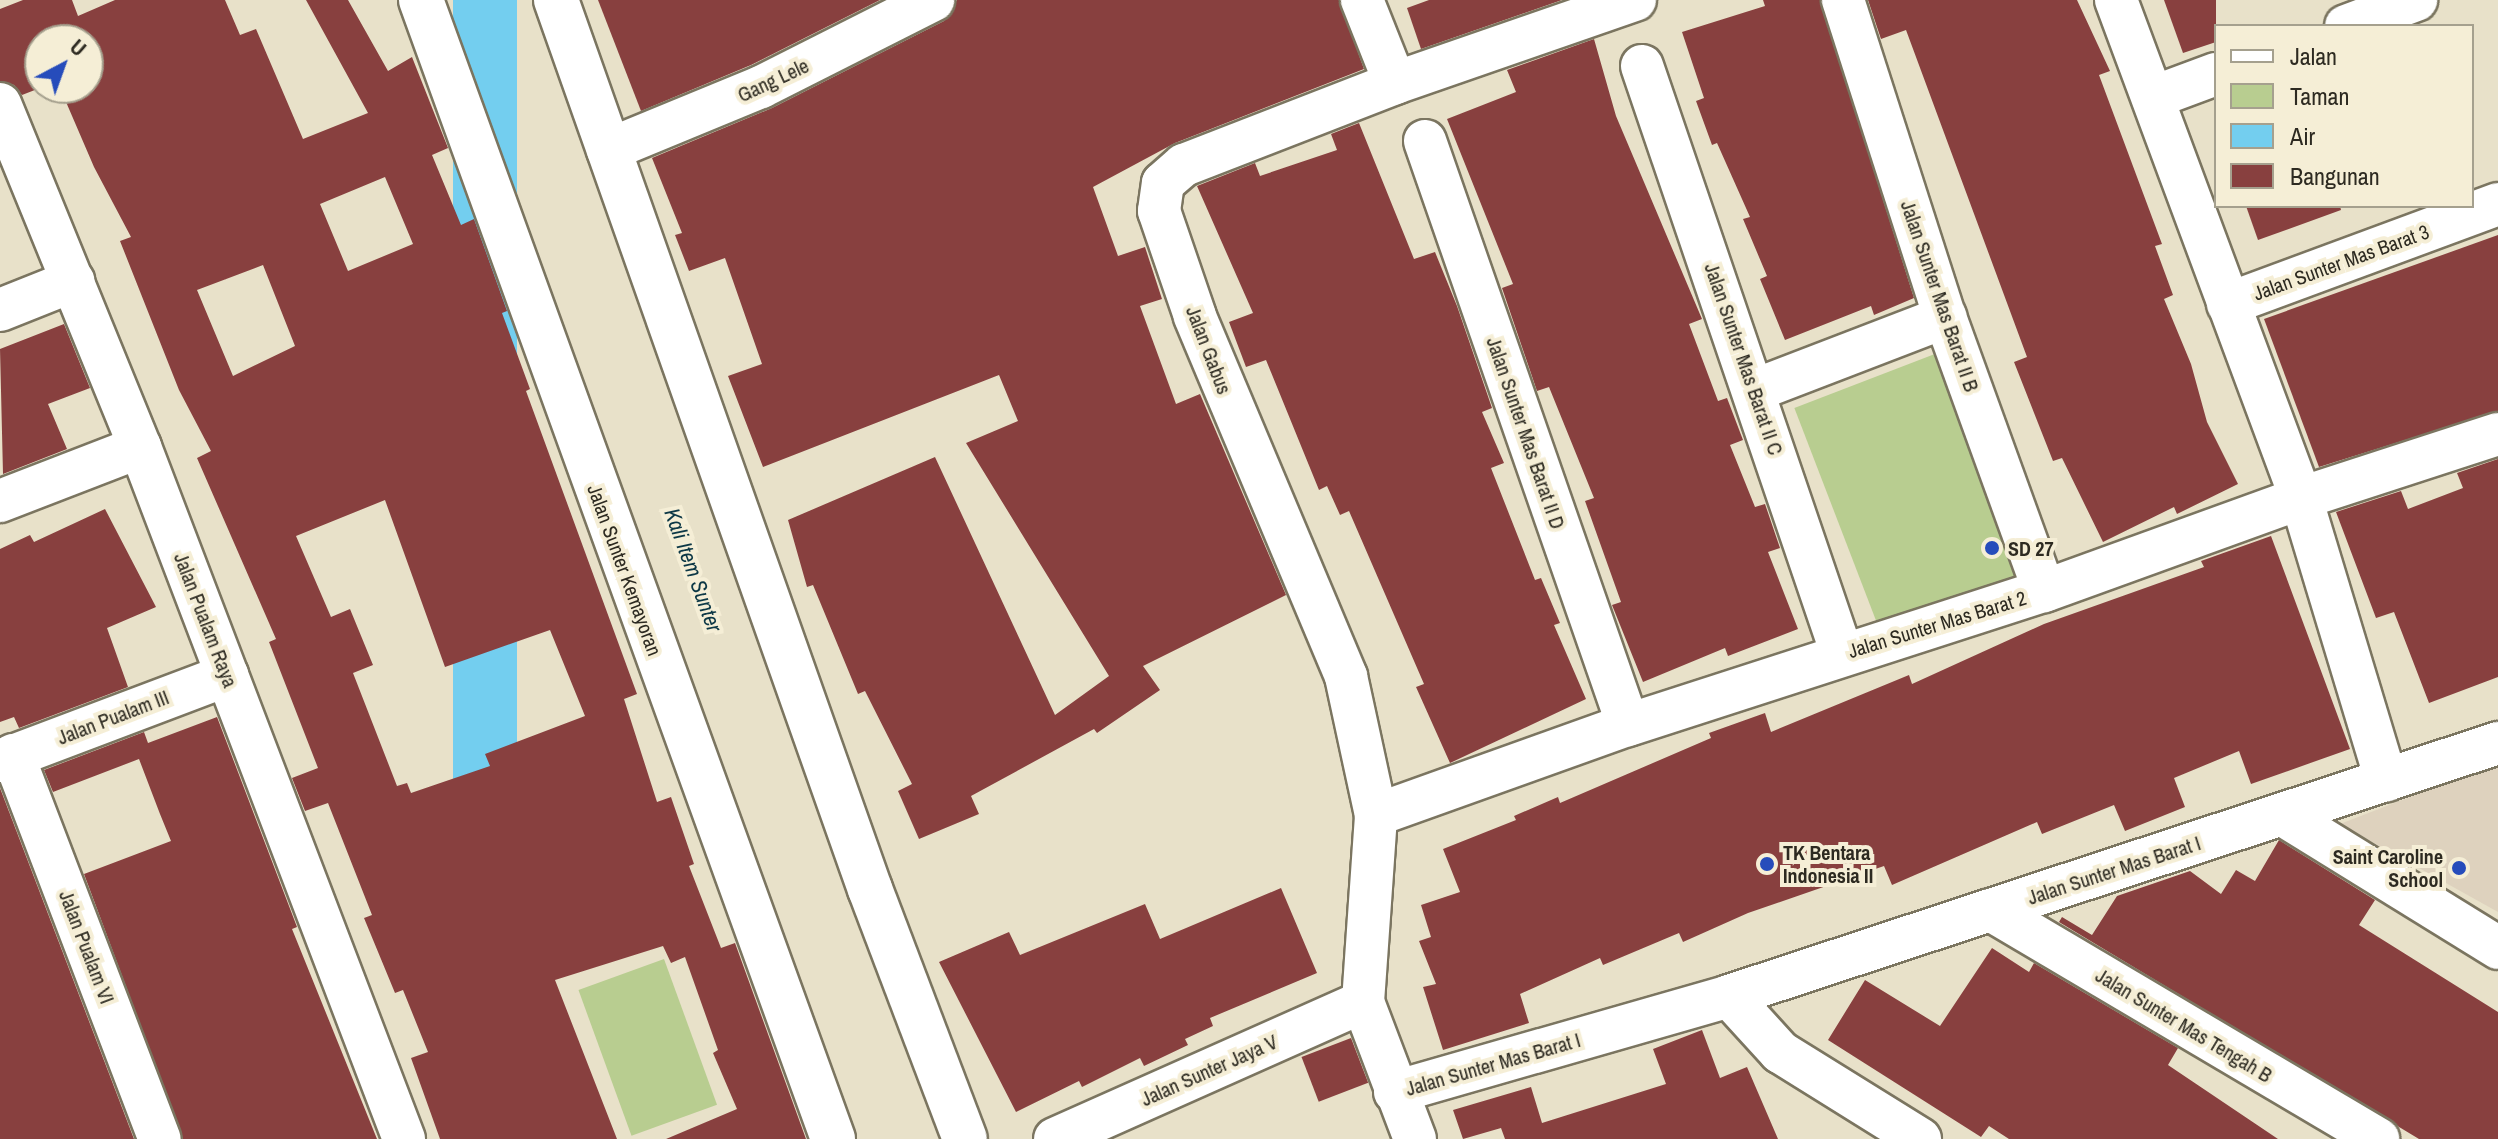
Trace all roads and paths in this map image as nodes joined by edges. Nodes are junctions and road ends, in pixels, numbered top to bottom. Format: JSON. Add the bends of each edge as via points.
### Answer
{"nodes":[{"id":1,"x":421,"y":0,"type":"edge"},
{"id":2,"x":556,"y":0,"type":"edge"},
{"id":3,"x":933,"y":0,"type":"edge"},
{"id":4,"x":1362,"y":0,"type":"edge"},
{"id":5,"x":1635,"y":0,"type":"edge"},
{"id":6,"x":1843,"y":0,"type":"edge"},
{"id":7,"x":2116,"y":0,"type":"edge"},
{"id":8,"x":2416,"y":0,"type":"edge"},
{"id":9,"x":2351,"y":24,"type":"edge"},
{"id":10,"x":1642,"y":66,"type":"dead end"},
{"id":11,"x":2214,"y":75,"type":"edge"},
{"id":12,"x":1395,"y":83,"type":"junction"},
{"id":13,"x":2154,"y":97,"type":"junction"},
{"id":14,"x":0,"y":104,"type":"edge"},
{"id":15,"x":1425,"y":141,"type":"dead end"},
{"id":16,"x":608,"y":150,"type":"junction"},
{"id":17,"x":2498,"y":204,"type":"edge"},
{"id":18,"x":73,"y":281,"type":"junction"},
{"id":19,"x":2228,"y":304,"type":"junction"},
{"id":20,"x":0,"y":310,"type":"edge"},
{"id":21,"x":1945,"y":317,"type":"junction"},
{"id":22,"x":1755,"y":390,"type":"junction"},
{"id":23,"x":2498,"y":434,"type":"edge"},
{"id":24,"x":140,"y":447,"type":"junction"},
{"id":25,"x":2301,"y":498,"type":"junction"},
{"id":26,"x":0,"y":501,"type":"edge"},
{"id":27,"x":2044,"y":591,"type":"junction"},
{"id":28,"x":1842,"y":654,"type":"junction"},
{"id":29,"x":227,"y":675,"type":"junction"},
{"id":30,"x":1628,"y":725,"type":"junction"},
{"id":31,"x":2498,"y":743,"type":"edge"},
{"id":32,"x":7,"y":758,"type":"edge"},
{"id":33,"x":2386,"y":780,"type":"junction"},
{"id":34,"x":1376,"y":815,"type":"junction"},
{"id":35,"x":2283,"y":815,"type":"junction"},
{"id":36,"x":1991,"y":910,"type":"junction"},
{"id":37,"x":2498,"y":948,"type":"edge"},
{"id":38,"x":1729,"y":996,"type":"junction"},
{"id":39,"x":1363,"y":1002,"type":"junction"},
{"id":40,"x":1395,"y":1092,"type":"junction"},
{"id":41,"x":160,"y":1139,"type":"edge"},
{"id":42,"x":404,"y":1139,"type":"edge"},
{"id":43,"x":833,"y":1139,"type":"edge"},
{"id":44,"x":965,"y":1139,"type":"edge"},
{"id":45,"x":1055,"y":1139,"type":"edge"},
{"id":46,"x":1415,"y":1139,"type":"edge"},
{"id":47,"x":1920,"y":1139,"type":"edge"},
{"id":48,"x":2378,"y":1139,"type":"edge"}],
"edges":[{"from":1,"to":43,"type":"main road","name":"Jalan Sunter Kemayoran"},
{"from":2,"to":16,"type":"main road"},
{"from":3,"to":16,"type":"street","name":"Gang Lele","via":[[761,87]]},
{"from":4,"to":12,"type":"street"},
{"from":5,"to":12,"type":"street","name":"Jalan Gabus"},
{"from":6,"to":21,"type":"street","name":"Jalan Sunter Mas Barat II B"},
{"from":7,"to":13,"type":"street"},
{"from":8,"to":9,"type":"street"},
{"from":10,"to":22,"type":"street","name":"Jalan Sunter Mas Barat II C"},
{"from":11,"to":13,"type":"street"},
{"from":12,"to":34,"type":"street","name":"Jalan Gabus","via":[[1184,165],[1163,183],[1159,211],[1206,342],[1346,676]]},
{"from":13,"to":19,"type":"street"},
{"from":14,"to":18,"type":"street","name":"Jalan Pualam Raya"},
{"from":15,"to":30,"type":"street","name":"Jalan Sunter Mas Barat II D"},
{"from":16,"to":44,"type":"main road","via":[[865,875]]},
{"from":17,"to":19,"type":"street","name":"Jalan Sunter Mas Barat 3"},
{"from":18,"to":20,"type":"street"},
{"from":18,"to":24,"type":"street","name":"Jalan Pualam Raya"},
{"from":19,"to":25,"type":"street"},
{"from":21,"to":22,"type":"street"},
{"from":21,"to":27,"type":"street","name":"Jalan Sunter Mas Barat II B"},
{"from":22,"to":28,"type":"street","name":"Jalan Sunter Mas Barat II C"},
{"from":23,"to":25,"type":"street","name":"Jalan Sunter Mas Barat 2"},
{"from":24,"to":26,"type":"street"},
{"from":24,"to":29,"type":"street","name":"Jalan Pualam Raya"},
{"from":25,"to":27,"type":"street","name":"Jalan Sunter Mas Barat 2"},
{"from":25,"to":33,"type":"street"},
{"from":27,"to":28,"type":"street","name":"Jalan Sunter Mas Barat 2"},
{"from":28,"to":30,"type":"street","name":"Jalan Sunter Mas Barat 2"},
{"from":29,"to":32,"type":"street","name":"Jalan Pualam III"},
{"from":29,"to":42,"type":"street","name":"Jalan Pualam Raya"},
{"from":30,"to":34,"type":"street","name":"Jalan Sunter Mas Barat 2"},
{"from":31,"to":33,"type":"street","name":"Jalan Sunter Mas Barat I"},
{"from":32,"to":41,"type":"street","name":"Jalan Pualam VI"},
{"from":33,"to":35,"type":"street","name":"Jalan Sunter Mas Barat I"},
{"from":34,"to":39,"type":"street","name":"Jalan Gabus"},
{"from":35,"to":36,"type":"street","name":"Jalan Sunter Mas Barat I"},
{"from":35,"to":37,"type":"street"},
{"from":36,"to":38,"type":"street","name":"Jalan Sunter Mas Barat I"},
{"from":36,"to":48,"type":"street","name":"Jalan Sunter Mas Tengah B"},
{"from":38,"to":40,"type":"street","name":"Jalan Sunter Mas Barat I"},
{"from":38,"to":47,"type":"street","via":[[1780,1052]]},
{"from":39,"to":40,"type":"street"},
{"from":39,"to":45,"type":"street","name":"Jalan Sunter Jaya V"},
{"from":40,"to":46,"type":"street"}]}
